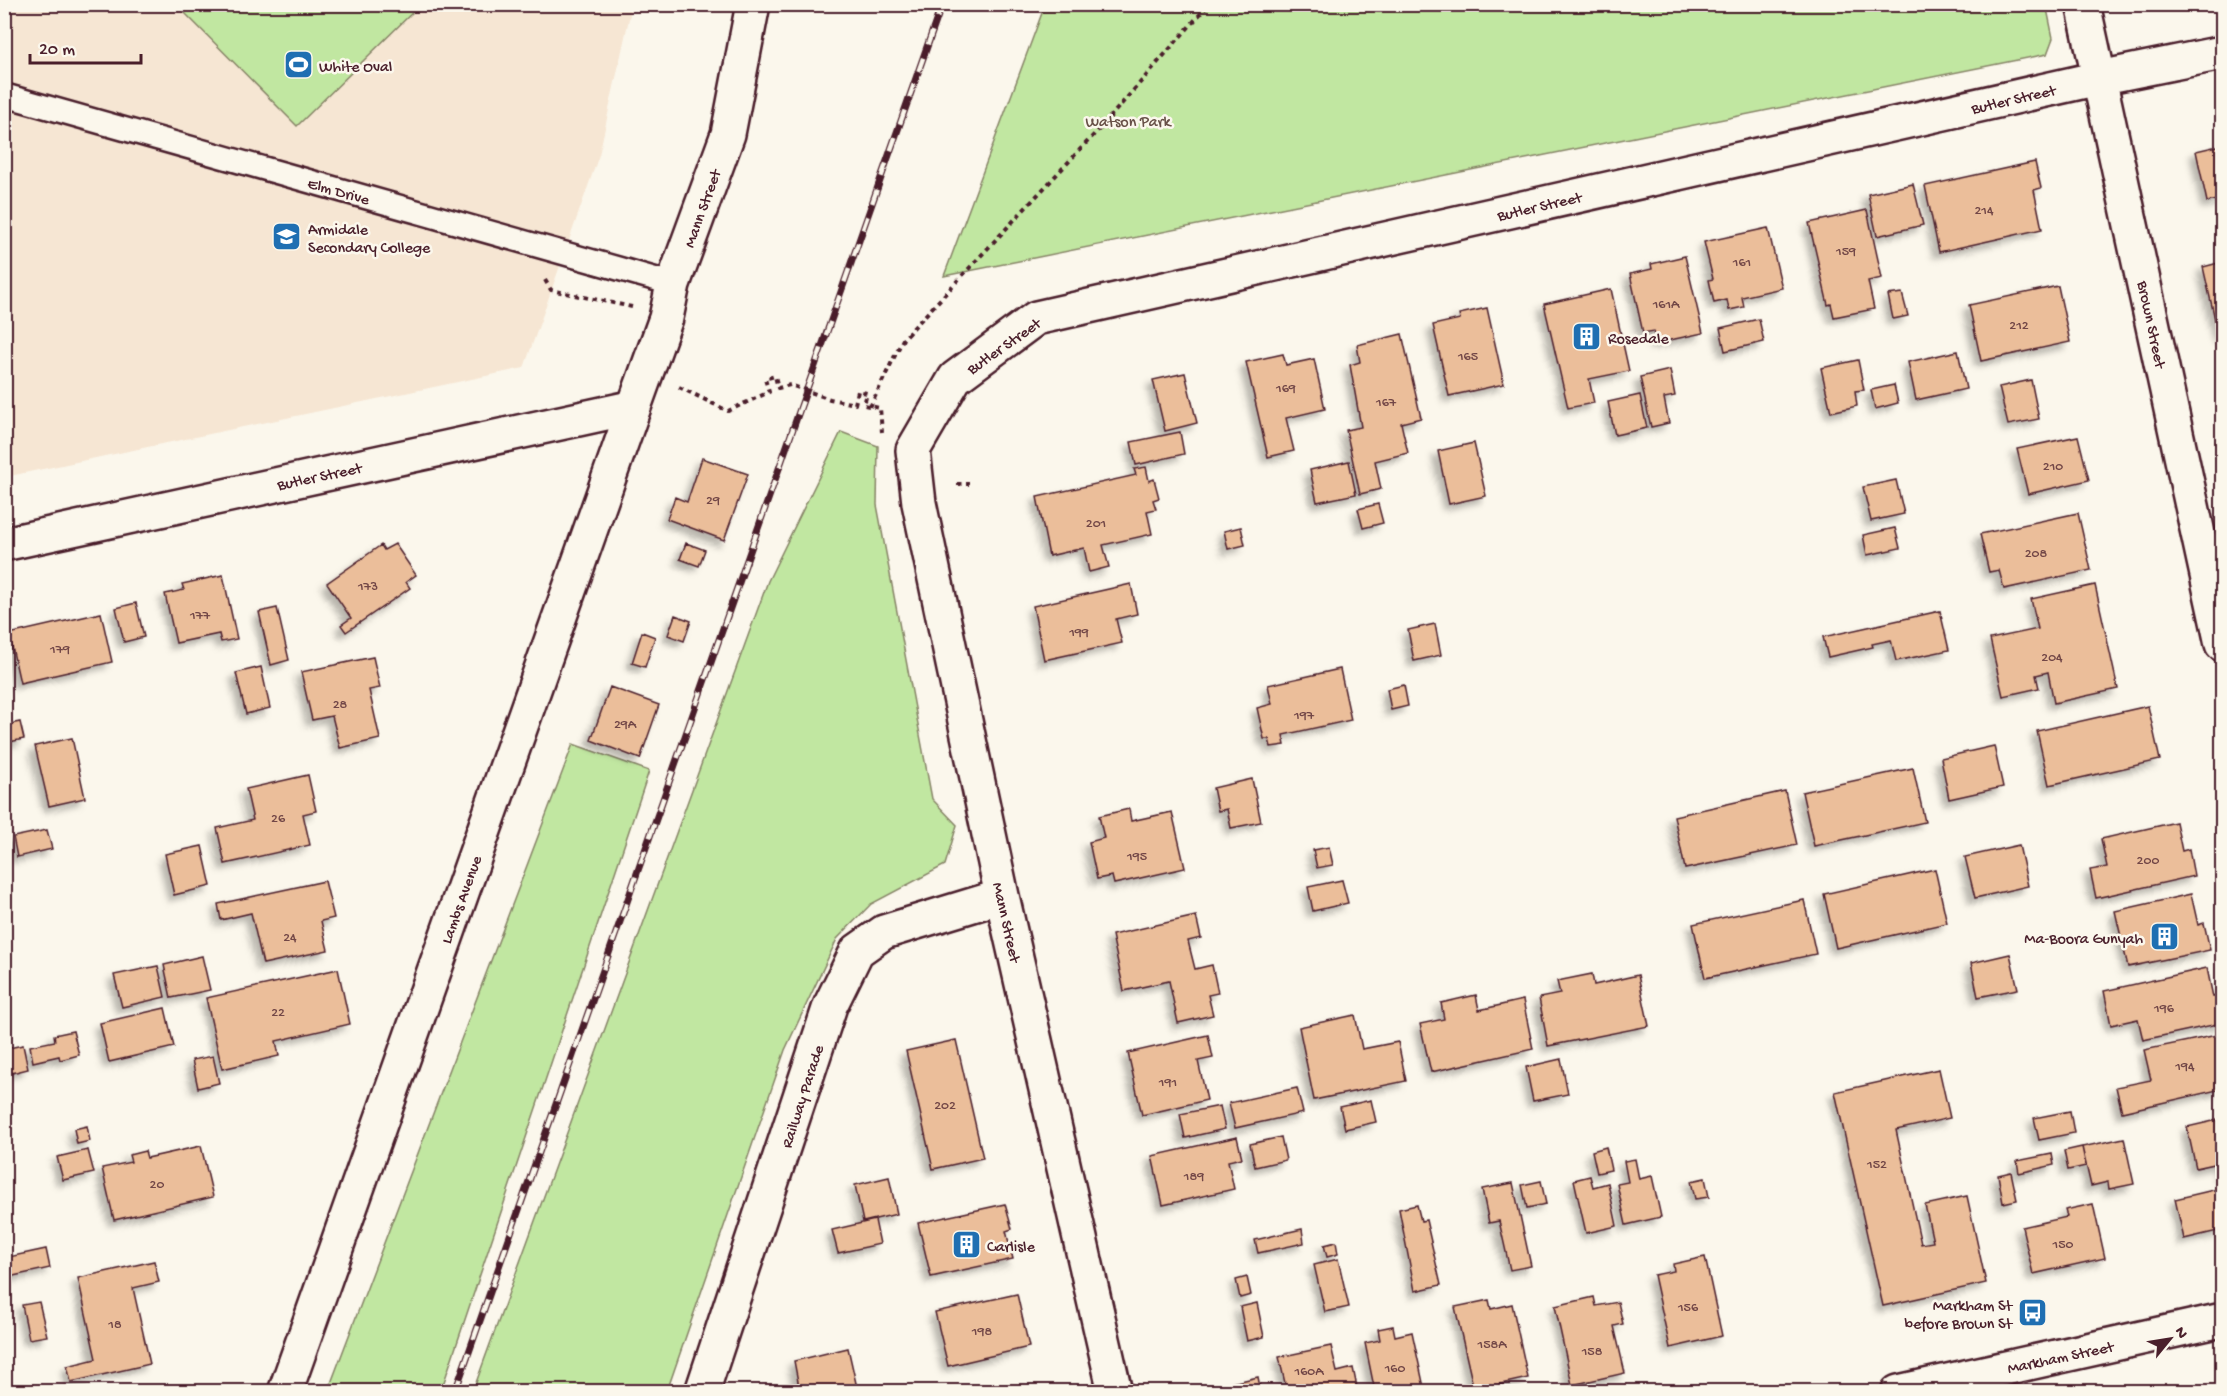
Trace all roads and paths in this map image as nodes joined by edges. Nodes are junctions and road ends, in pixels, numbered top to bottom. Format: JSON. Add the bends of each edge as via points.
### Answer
{"nodes":[{"id":1,"x":753,"y":4,"type":"edge"},
{"id":2,"x":1209,"y":4,"type":"edge"},
{"id":3,"x":2083,"y":4,"type":"edge"},
{"id":4,"x":2223,"y":53,"type":"edge"},
{"id":5,"x":2099,"y":78,"type":"junction"},
{"id":6,"x":4,"y":95,"type":"edge"},
{"id":7,"x":673,"y":284,"type":"junction"},
{"id":8,"x":682,"y":378,"type":"dead end"},
{"id":9,"x":634,"y":407,"type":"junction"},
{"id":10,"x":914,"y":450,"type":"joint"},
{"id":11,"x":957,"y":484,"type":"dead end"},
{"id":12,"x":969,"y":484,"type":"dead end"},
{"id":13,"x":4,"y":544,"type":"edge"},
{"id":14,"x":2223,"y":644,"type":"edge"},
{"id":15,"x":1002,"y":896,"type":"junction"},
{"id":16,"x":2223,"y":1320,"type":"edge"},
{"id":17,"x":285,"y":1392,"type":"edge"},
{"id":18,"x":702,"y":1392,"type":"edge"},
{"id":19,"x":1115,"y":1392,"type":"edge"},
{"id":20,"x":1898,"y":1392,"type":"edge"}],
"edges":[{"from":1,"to":7,"type":"street","name":"Mann Street","via":[[728,134]]},
{"from":2,"to":8,"type":"path","via":[[1103,125],[903,339],[872,407],[864,405],[867,393],[858,391],[855,404],[790,385],[778,388],[775,376],[765,380],[769,392],[728,411],[679,388]]},
{"from":3,"to":5,"type":"street","name":"Brown Street"},
{"from":4,"to":5,"type":"street","name":"Butler Street"},
{"from":5,"to":10,"type":"street","name":"Butler Street","via":[[1036,318],[955,378]]},
{"from":5,"to":14,"type":"street","name":"Brown Street"},
{"from":6,"to":7,"type":"lane","name":"Elm Drive"},
{"from":7,"to":9,"type":"street","name":"Mann Street","via":[[666,318]]},
{"from":9,"to":13,"type":"street","name":"Butler Street"},
{"from":9,"to":17,"type":"street","name":"Lambs Avenue"},
{"from":10,"to":15,"type":"street","name":"Mann Street","via":[[922,522]]},
{"from":11,"to":12,"type":"path"},
{"from":15,"to":18,"type":"street","name":"Railway Parade","via":[[884,932],[857,951],[831,1006]]},
{"from":15,"to":19,"type":"street","name":"Mann Street"},
{"from":16,"to":20,"type":"street","name":"Markham Street"}]}
